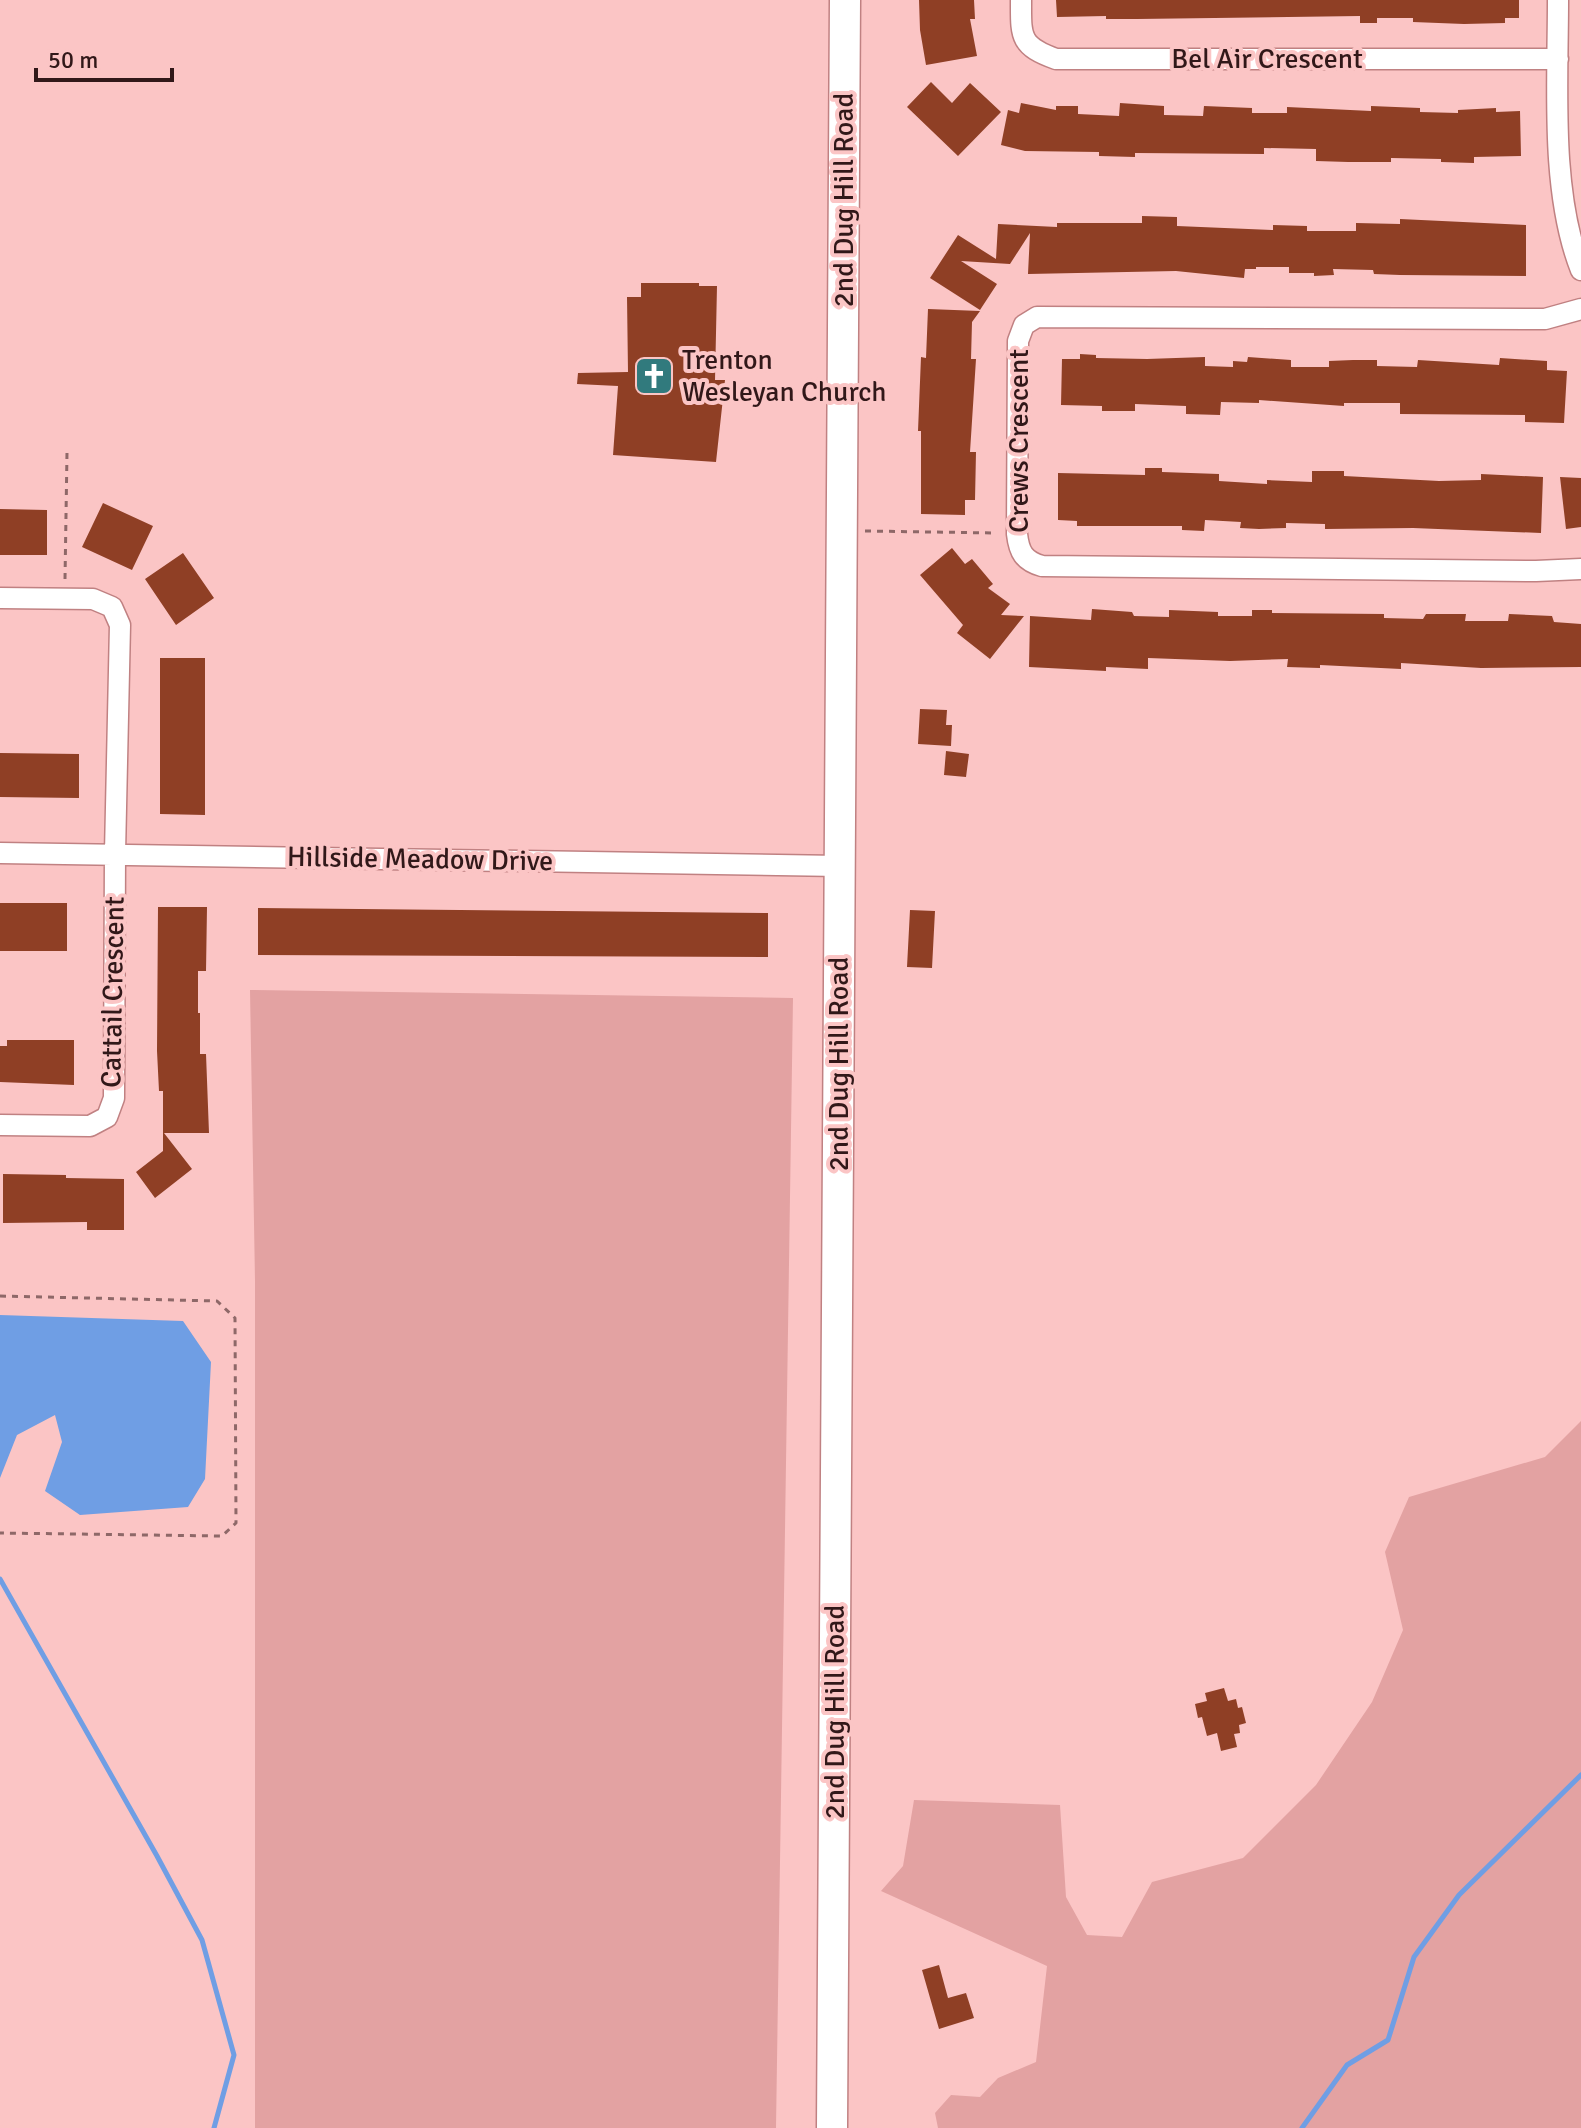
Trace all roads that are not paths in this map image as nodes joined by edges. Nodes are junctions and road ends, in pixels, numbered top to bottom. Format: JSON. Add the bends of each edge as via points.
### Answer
{"nodes":[{"id":1,"x":845,"y":0,"type":"edge"},
{"id":2,"x":1021,"y":0,"type":"edge"},
{"id":3,"x":1558,"y":0,"type":"edge"},
{"id":4,"x":1558,"y":59,"type":"junction"},
{"id":5,"x":1581,"y":270,"type":"edge"},
{"id":6,"x":1581,"y":309,"type":"edge"},
{"id":7,"x":1581,"y":569,"type":"edge"},
{"id":8,"x":0,"y":598,"type":"edge"},
{"id":9,"x":0,"y":853,"type":"edge"},
{"id":10,"x":115,"y":853,"type":"junction"},
{"id":11,"x":840,"y":866,"type":"junction"},
{"id":12,"x":0,"y":1125,"type":"edge"},
{"id":13,"x":832,"y":2128,"type":"edge"}],
"edges":[{"from":1,"to":11,"type":"street","name":"2nd Dug Hill Road"},
{"from":2,"to":4,"type":"street","name":"Bel Air Crescent","via":[[1021,33],[1035,52],[1056,59]]},
{"from":3,"to":4,"type":"street"},
{"from":4,"to":5,"type":"street","via":[[1561,193]]},
{"from":6,"to":7,"type":"street","name":"Crews Crescent","via":[[1545,319],[1037,317],[1024,325],[1018,341],[1017,534],[1022,556],[1042,566]]},
{"from":8,"to":10,"type":"street","name":"Cattail Crescent","via":[[93,599],[112,607],[120,625]]},
{"from":9,"to":10,"type":"street","name":"Hillside Meadow Drive"},
{"from":10,"to":11,"type":"street","name":"Hillside Meadow Drive"},
{"from":10,"to":12,"type":"street","name":"Cattail Crescent","via":[[114,1098],[107,1117],[90,1126]]},
{"from":11,"to":13,"type":"street","name":"2nd Dug Hill Road"}]}
